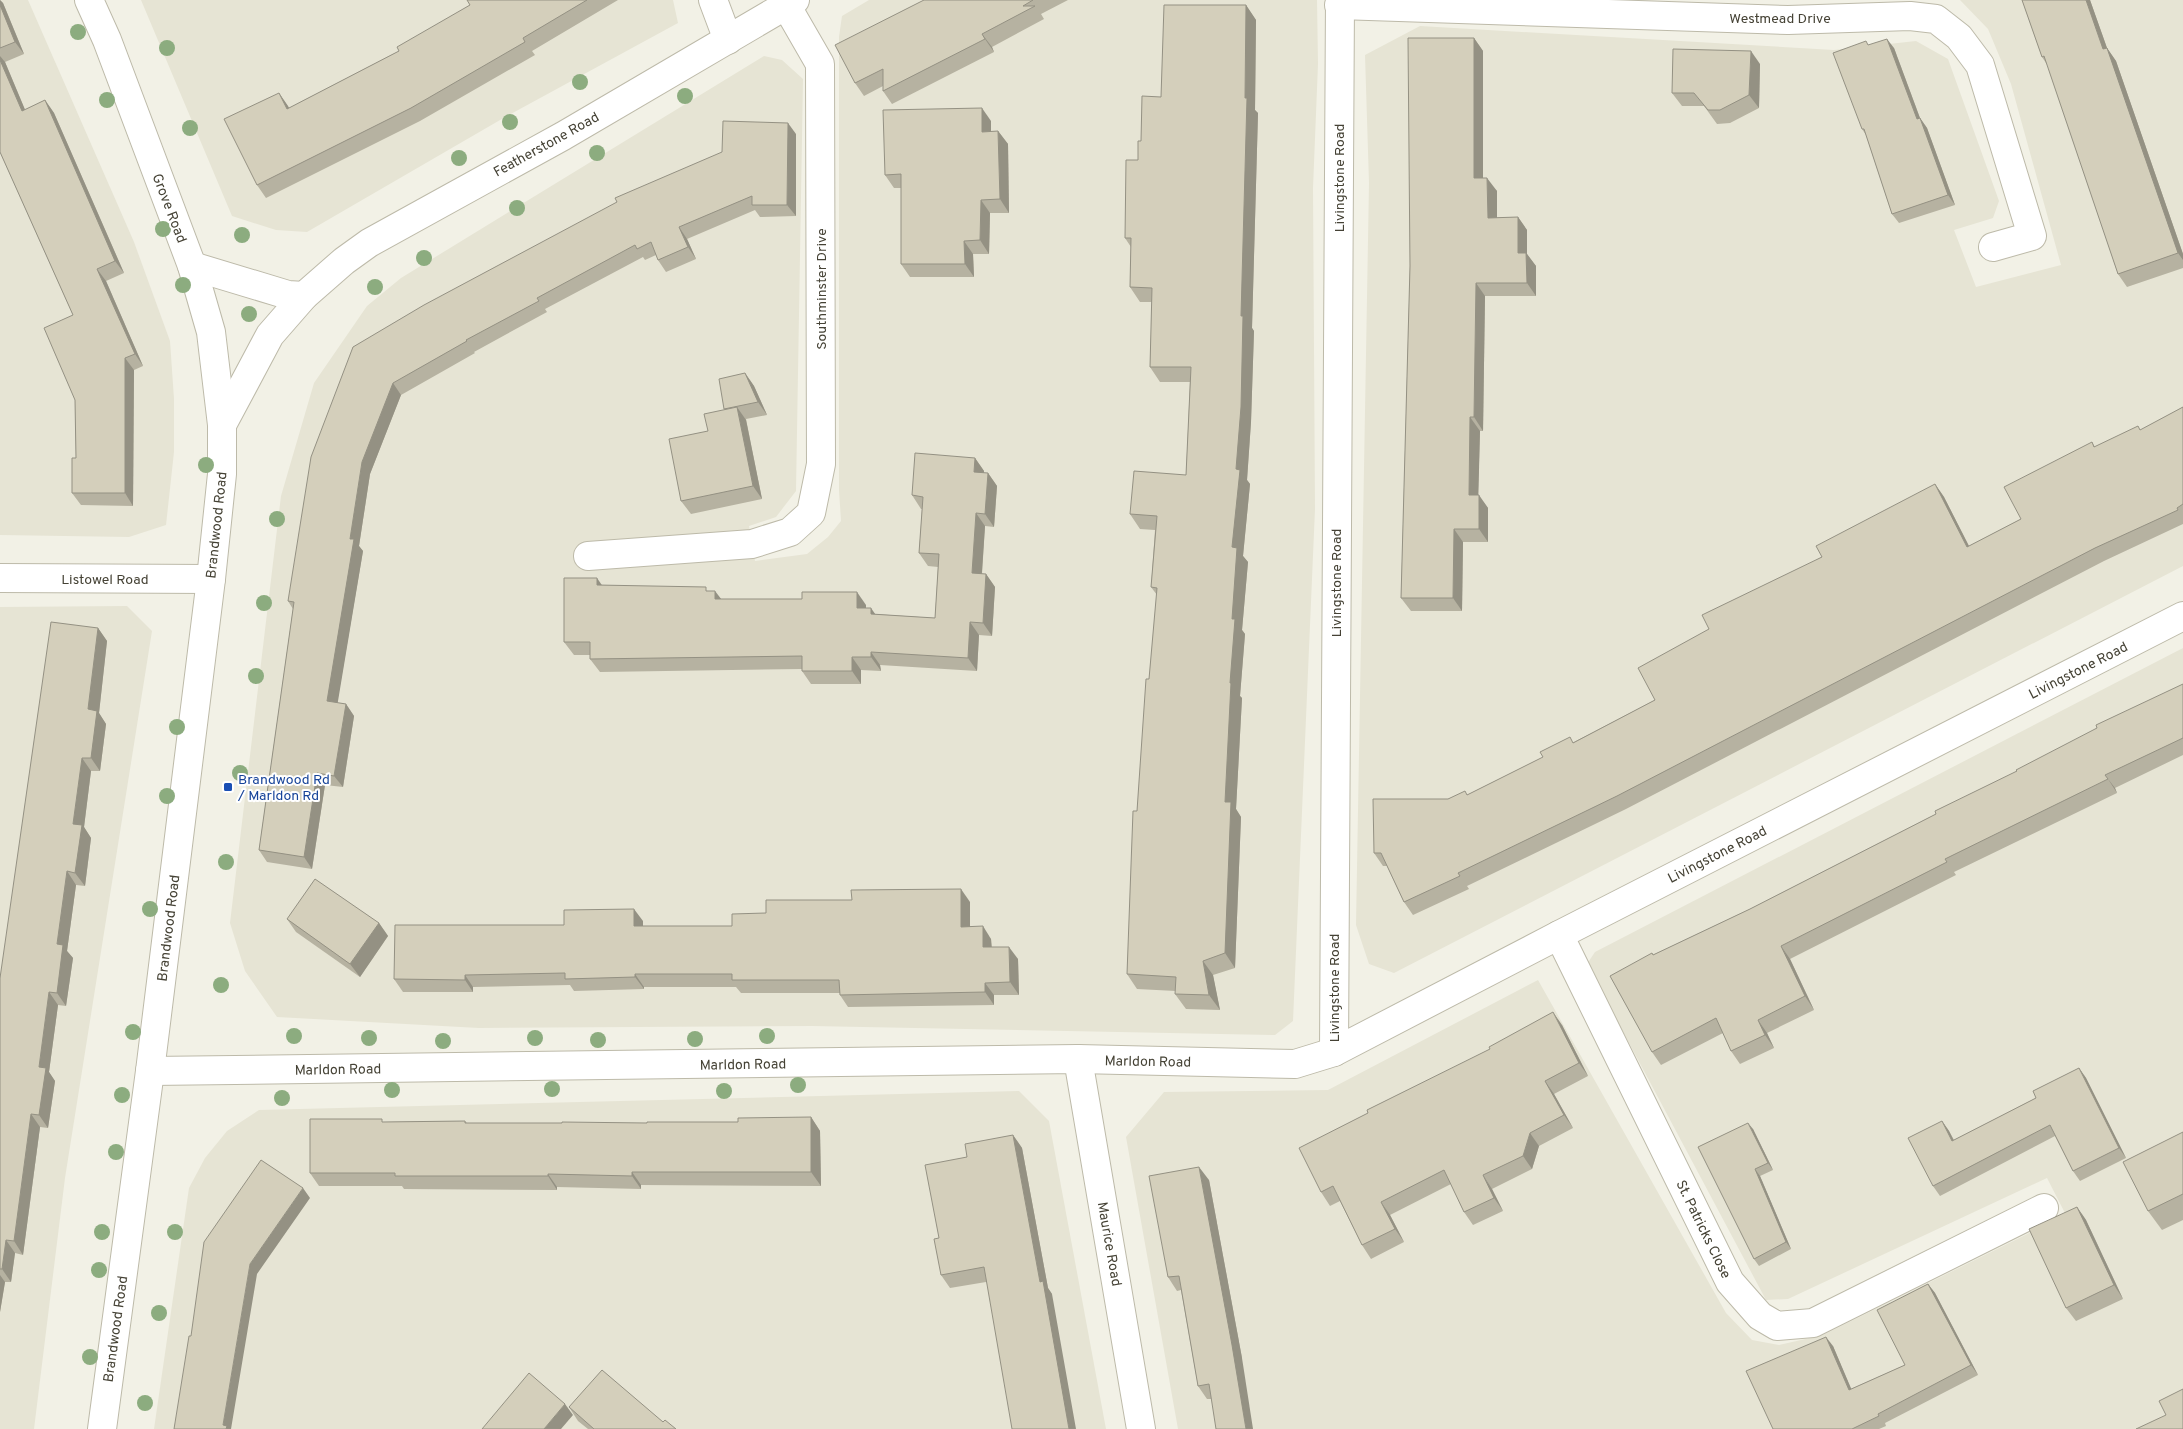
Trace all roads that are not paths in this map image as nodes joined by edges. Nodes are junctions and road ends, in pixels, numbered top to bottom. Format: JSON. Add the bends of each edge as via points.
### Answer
{"nodes":[{"id":1,"x":89,"y":0,"type":"edge"},
{"id":2,"x":713,"y":0,"type":"edge"},
{"id":3,"x":790,"y":2,"type":"edge"},
{"id":4,"x":1340,"y":2,"type":"edge"},
{"id":5,"x":728,"y":40,"type":"junction"},
{"id":6,"x":1993,"y":247,"type":"dead end"},
{"id":7,"x":192,"y":266,"type":"junction"},
{"id":8,"x":304,"y":296,"type":"junction"},
{"id":9,"x":222,"y":425,"type":"junction"},
{"id":10,"x":588,"y":556,"type":"dead end"},
{"id":11,"x":0,"y":578,"type":"edge"},
{"id":12,"x":211,"y":579,"type":"junction"},
{"id":13,"x":2183,"y":616,"type":"edge"},
{"id":14,"x":1558,"y":935,"type":"junction"},
{"id":15,"x":1334,"y":1052,"type":"junction"},
{"id":16,"x":1078,"y":1059,"type":"junction"},
{"id":17,"x":150,"y":1071,"type":"junction"},
{"id":18,"x":2044,"y":1208,"type":"dead end"},
{"id":19,"x":102,"y":1429,"type":"edge"},
{"id":20,"x":1141,"y":1429,"type":"edge"}],
"edges":[{"from":1,"to":7,"type":"street","name":"Grove Road"},
{"from":2,"to":5,"type":"street"},
{"from":3,"to":5,"type":"street","name":"Featherstone Road"},
{"from":3,"to":10,"type":"street","name":"Southminster Drive","via":[[820,64],[821,464],[811,513],[790,532],[752,544]]},
{"from":4,"to":6,"type":"street","name":"Westmead Drive","via":[[1788,20],[1910,16],[1936,19],[1959,37],[1980,64],[2032,236]]},
{"from":4,"to":15,"type":"street","name":"Livingstone Road"},
{"from":5,"to":8,"type":"street","name":"Featherstone Road","via":[[369,243]]},
{"from":7,"to":8,"type":"street","via":[[288,295]]},
{"from":7,"to":9,"type":"street","name":"Grove Road","via":[[211,332]]},
{"from":8,"to":9,"type":"street","name":"Featherstone Road","via":[[270,335]]},
{"from":9,"to":12,"type":"street","name":"Brandwood Road","via":[[222,474]]},
{"from":11,"to":12,"type":"street","name":"Listowel Road"},
{"from":12,"to":17,"type":"street","name":"Brandwood Road"},
{"from":13,"to":14,"type":"street","name":"Livingstone Road"},
{"from":14,"to":15,"type":"street","name":"Livingstone Road"},
{"from":14,"to":18,"type":"street","name":"St. Patricks Close","via":[[1730,1282],[1760,1316],[1777,1326],[1813,1323]]},
{"from":15,"to":16,"type":"street","name":"Marldon Road","via":[[1295,1064]]},
{"from":16,"to":17,"type":"street","name":"Marldon Road"},
{"from":16,"to":20,"type":"street","name":"Maurice Road"},
{"from":17,"to":19,"type":"street","name":"Brandwood Road"}]}
